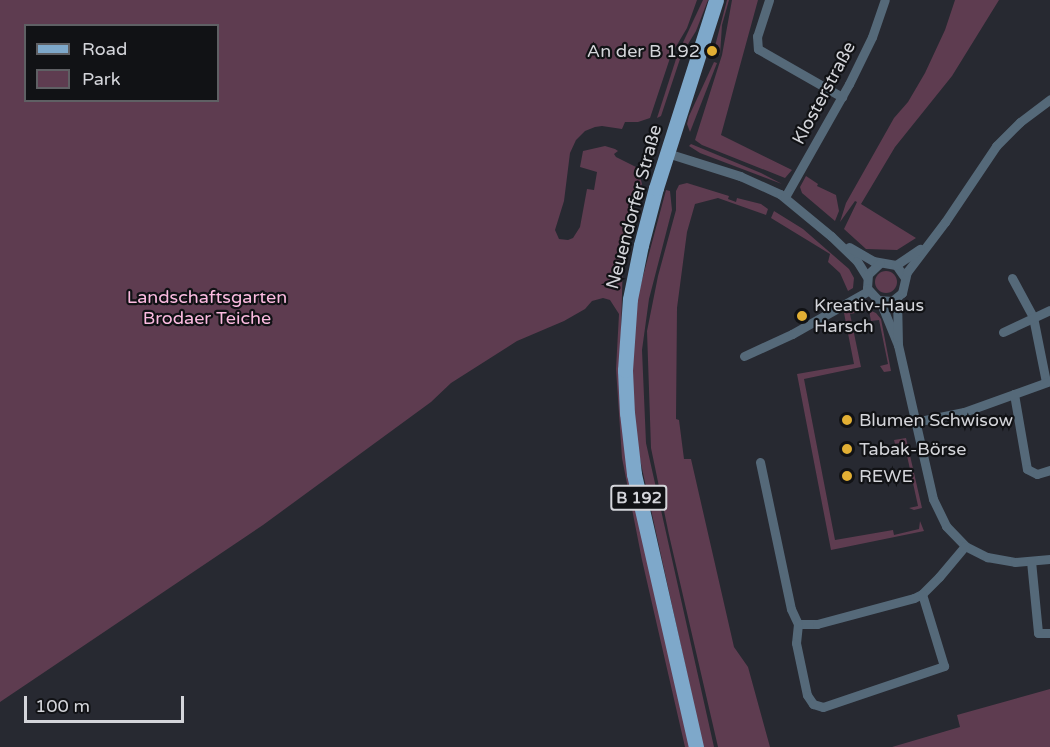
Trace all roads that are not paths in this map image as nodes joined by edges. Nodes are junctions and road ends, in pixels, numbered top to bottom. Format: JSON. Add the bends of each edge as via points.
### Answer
{"nodes":[{"id":1,"x":716,"y":0,"type":"edge"},
{"id":2,"x":769,"y":0,"type":"edge"},
{"id":3,"x":885,"y":0,"type":"edge"},
{"id":4,"x":842,"y":97,"type":"junction"},
{"id":5,"x":1050,"y":99,"type":"edge"},
{"id":6,"x":667,"y":153,"type":"junction"},
{"id":7,"x":785,"y":198,"type":"junction"},
{"id":8,"x":831,"y":236,"type":"junction"},
{"id":9,"x":931,"y":240,"type":"junction"},
{"id":10,"x":880,"y":263,"type":"junction"},
{"id":11,"x":896,"y":265,"type":"junction"},
{"id":12,"x":867,"y":277,"type":"junction"},
{"id":13,"x":905,"y":278,"type":"junction"},
{"id":14,"x":1012,"y":278,"type":"dead end"},
{"id":15,"x":868,"y":291,"type":"junction"},
{"id":16,"x":897,"y":298,"type":"junction"},
{"id":17,"x":880,"y":301,"type":"junction"},
{"id":18,"x":1050,"y":310,"type":"edge"},
{"id":19,"x":1033,"y":317,"type":"junction"},
{"id":20,"x":1002,"y":332,"type":"dead end"},
{"id":21,"x":898,"y":345,"type":"junction"},
{"id":22,"x":744,"y":356,"type":"dead end"},
{"id":23,"x":1048,"y":381,"type":"edge"},
{"id":24,"x":1014,"y":394,"type":"junction"},
{"id":25,"x":915,"y":422,"type":"junction"},
{"id":26,"x":760,"y":462,"type":"dead end"},
{"id":27,"x":1050,"y":470,"type":"edge"},
{"id":28,"x":965,"y":546,"type":"junction"},
{"id":29,"x":1050,"y":559,"type":"edge"},
{"id":30,"x":1031,"y":561,"type":"junction"},
{"id":31,"x":922,"y":594,"type":"junction"},
{"id":32,"x":798,"y":624,"type":"junction"},
{"id":33,"x":1050,"y":633,"type":"edge"},
{"id":34,"x":696,"y":747,"type":"edge"}],
"edges":[{"from":1,"to":6,"type":"main road","name":"Neuendorfer Straße","number":"B 192"},
{"from":2,"to":4,"type":"street","via":[[757,36],[758,49]]},
{"from":3,"to":4,"type":"street","name":"Klosterstraße","via":[[872,38]]},
{"from":4,"to":7,"type":"street","name":"Klosterstraße"},
{"from":5,"to":9,"type":"street","via":[[996,146]]},
{"from":6,"to":7,"type":"street","via":[[758,183]]},
{"from":6,"to":34,"type":"main road","name":"Neuendorfer Straße","number":"B 192","via":[[630,299],[625,370],[627,413],[636,486]]},
{"from":7,"to":8,"type":"street"},
{"from":8,"to":10,"type":"street"},
{"from":8,"to":12,"type":"street","via":[[857,261]]},
{"from":9,"to":11,"type":"street"},
{"from":9,"to":13,"type":"street"},
{"from":10,"to":11,"type":"street"},
{"from":10,"to":12,"type":"street"},
{"from":11,"to":13,"type":"street"},
{"from":12,"to":15,"type":"street"},
{"from":13,"to":16,"type":"street","via":[[904,289]]},
{"from":14,"to":19,"type":"street"},
{"from":15,"to":17,"type":"street"},
{"from":15,"to":22,"type":"street"},
{"from":16,"to":17,"type":"street"},
{"from":16,"to":21,"type":"street"},
{"from":17,"to":21,"type":"street"},
{"from":18,"to":19,"type":"street"},
{"from":19,"to":20,"type":"street"},
{"from":19,"to":23,"type":"street"},
{"from":21,"to":25,"type":"street"},
{"from":23,"to":24,"type":"street"},
{"from":24,"to":25,"type":"street","via":[[964,412]]},
{"from":24,"to":27,"type":"street","via":[[1027,469],[1037,474]]},
{"from":25,"to":28,"type":"street","via":[[938,513]]},
{"from":26,"to":32,"type":"street","via":[[791,609]]},
{"from":28,"to":30,"type":"street","via":[[998,560]]},
{"from":28,"to":31,"type":"street"},
{"from":29,"to":30,"type":"street"},
{"from":30,"to":33,"type":"street","via":[[1038,633]]},
{"from":31,"to":32,"type":"street","via":[[817,624]]},
{"from":31,"to":32,"type":"street","via":[[944,666],[823,706],[813,704],[807,696],[796,643]]}]}
